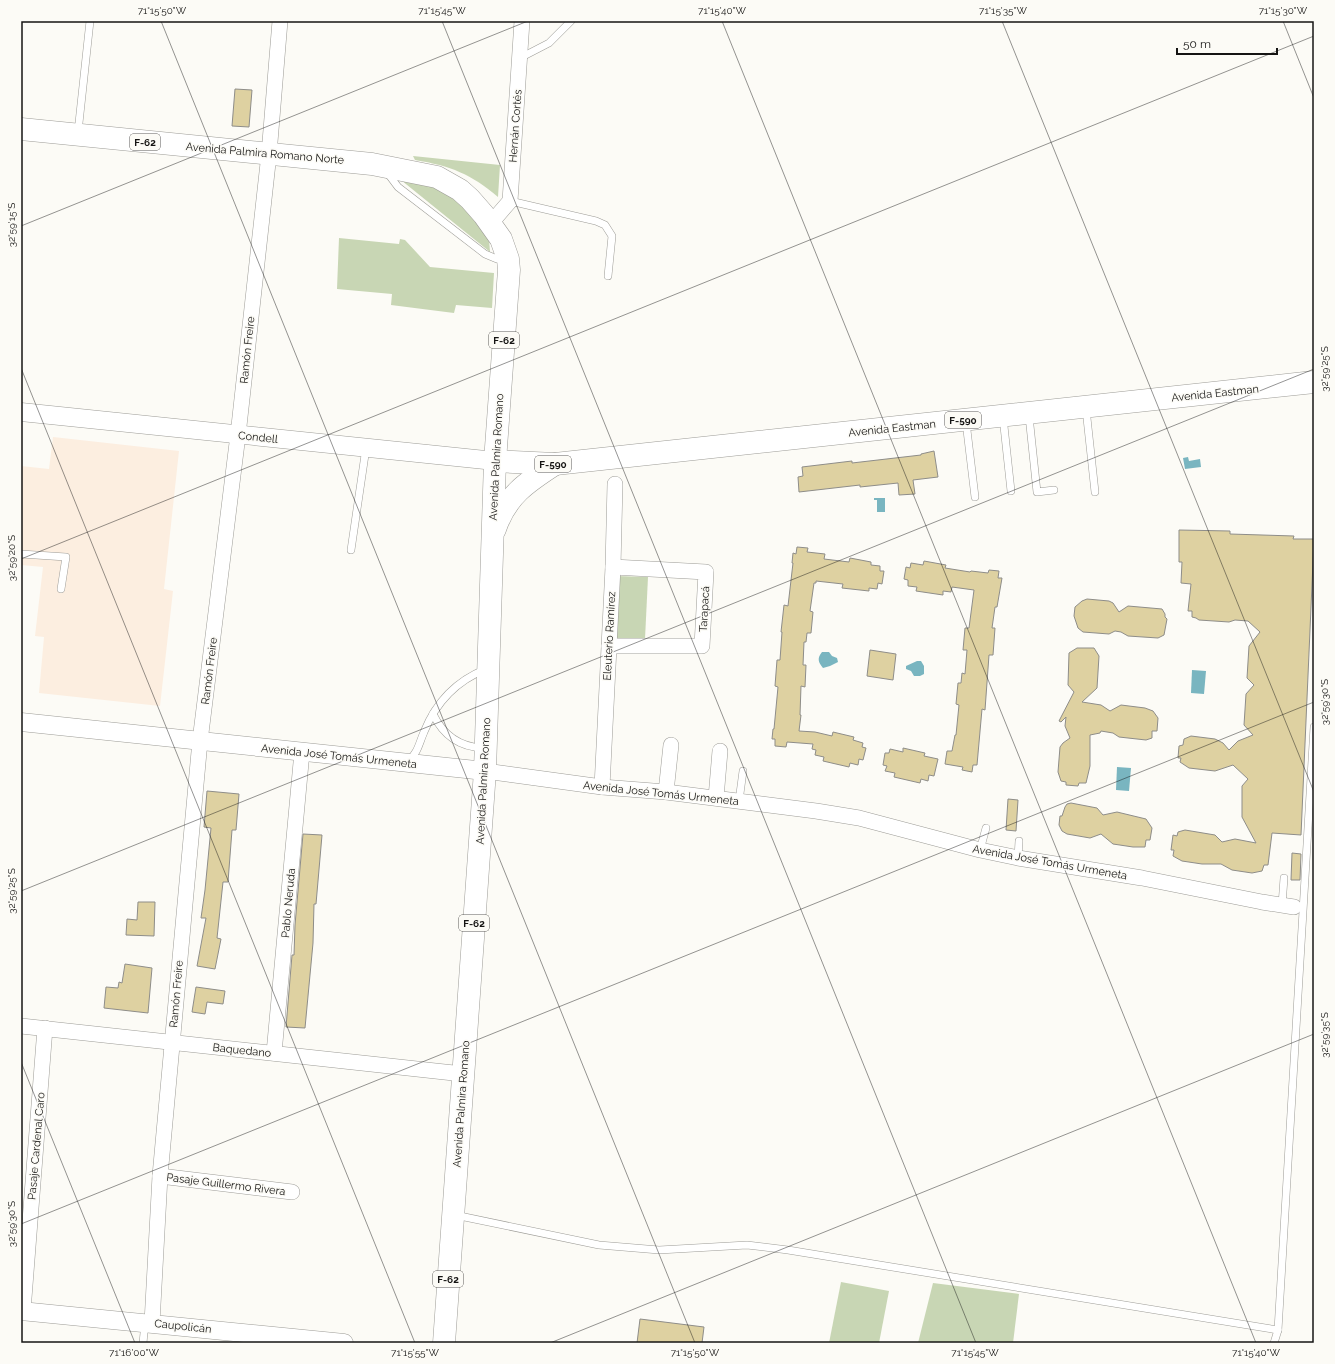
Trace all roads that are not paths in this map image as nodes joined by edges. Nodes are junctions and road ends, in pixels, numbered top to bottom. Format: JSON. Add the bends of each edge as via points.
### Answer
{"nodes":[{"id":1,"x":90,"y":21,"type":"edge"},
{"id":2,"x":280,"y":21,"type":"edge"},
{"id":3,"x":522,"y":21,"type":"edge"},
{"id":4,"x":571,"y":21,"type":"edge"},
{"id":5,"x":520,"y":58,"type":"junction"},
{"id":6,"x":21,"y":129,"type":"edge"},
{"id":7,"x":78,"y":135,"type":"junction"},
{"id":8,"x":269,"y":154,"type":"junction"},
{"id":9,"x":381,"y":166,"type":"junction"},
{"id":10,"x":510,"y":201,"type":"junction"},
{"id":11,"x":491,"y":223,"type":"junction"},
{"id":12,"x":508,"y":258,"type":"junction"},
{"id":13,"x":608,"y":276,"type":"dead end"},
{"id":14,"x":1314,"y":382,"type":"edge"},
{"id":15,"x":1086,"y":407,"type":"junction"},
{"id":16,"x":21,"y":412,"type":"edge"},
{"id":17,"x":1029,"y":413,"type":"junction"},
{"id":18,"x":1003,"y":416,"type":"junction"},
{"id":19,"x":966,"y":420,"type":"junction"},
{"id":20,"x":238,"y":435,"type":"junction"},
{"id":21,"x":366,"y":448,"type":"junction"},
{"id":22,"x":494,"y":461,"type":"junction"},
{"id":23,"x":555,"y":464,"type":"junction"},
{"id":24,"x":615,"y":484,"type":"dead end"},
{"id":25,"x":1054,"y":490,"type":"dead end"},
{"id":26,"x":1011,"y":491,"type":"dead end"},
{"id":27,"x":1095,"y":492,"type":"dead end"},
{"id":28,"x":975,"y":497,"type":"dead end"},
{"id":29,"x":492,"y":544,"type":"junction"},
{"id":30,"x":351,"y":550,"type":"dead end"},
{"id":31,"x":21,"y":554,"type":"edge"},
{"id":32,"x":613,"y":567,"type":"junction"},
{"id":33,"x":61,"y":589,"type":"dead end"},
{"id":34,"x":609,"y":646,"type":"junction"},
{"id":35,"x":488,"y":669,"type":"junction"},
{"id":36,"x":433,"y":714,"type":"junction"},
{"id":37,"x":21,"y":722,"type":"edge"},
{"id":38,"x":1314,"y":728,"type":"edge"},
{"id":39,"x":200,"y":741,"type":"junction"},
{"id":40,"x":671,"y":745,"type":"dead end"},
{"id":41,"x":485,"y":748,"type":"junction"},
{"id":42,"x":720,"y":751,"type":"dead end"},
{"id":43,"x":302,"y":752,"type":"junction"},
{"id":44,"x":406,"y":763,"type":"junction"},
{"id":45,"x":743,"y":770,"type":"dead end"},
{"id":46,"x":485,"y":771,"type":"junction"},
{"id":47,"x":602,"y":787,"type":"junction"},
{"id":48,"x":666,"y":792,"type":"junction"},
{"id":49,"x":716,"y":798,"type":"junction"},
{"id":50,"x":739,"y":801,"type":"junction"},
{"id":51,"x":986,"y":828,"type":"dead end"},
{"id":52,"x":1019,"y":841,"type":"dead end"},
{"id":53,"x":980,"y":850,"type":"junction"},
{"id":54,"x":1018,"y":858,"type":"junction"},
{"id":55,"x":1284,"y":878,"type":"dead end"},
{"id":56,"x":1288,"y":906,"type":"joint"},
{"id":57,"x":21,"y":1026,"type":"edge"},
{"id":58,"x":45,"y":1028,"type":"junction"},
{"id":59,"x":171,"y":1042,"type":"junction"},
{"id":60,"x":274,"y":1053,"type":"junction"},
{"id":61,"x":463,"y":1074,"type":"junction"},
{"id":62,"x":160,"y":1176,"type":"junction"},
{"id":63,"x":292,"y":1192,"type":"dead end"},
{"id":64,"x":453,"y":1214,"type":"junction"},
{"id":65,"x":22,"y":1311,"type":"edge"},
{"id":66,"x":149,"y":1323,"type":"junction"},
{"id":67,"x":1278,"y":1330,"type":"junction"},
{"id":68,"x":282,"y":1340,"type":"edge"},
{"id":69,"x":143,"y":1343,"type":"edge"},
{"id":70,"x":344,"y":1343,"type":"edge"},
{"id":71,"x":444,"y":1343,"type":"edge"},
{"id":72,"x":1274,"y":1343,"type":"edge"}],
"edges":[{"from":1,"to":7,"type":"lane"},
{"from":2,"to":8,"type":"street","name":"Ramón Freire"},
{"from":3,"to":5,"type":"street","name":"Hernán Cortés"},
{"from":4,"to":5,"type":"lane","via":[[549,43]]},
{"from":5,"to":10,"type":"street","name":"Hernán Cortés"},
{"from":6,"to":7,"type":"main road","name":"Avenida Palmira Romano Norte","number":"F-62"},
{"from":7,"to":8,"type":"main road","name":"Avenida Palmira Romano Norte","number":"F-62"},
{"from":8,"to":9,"type":"main road","name":"Avenida Palmira Romano Norte","number":"F-62"},
{"from":8,"to":20,"type":"street","name":"Ramón Freire"},
{"from":9,"to":11,"type":"main road","name":"Avenida Palmira Romano Norte","number":"F-62","via":[[437,178],[448,183],[470,199]]},
{"from":9,"to":12,"type":"lane","via":[[398,187],[485,254],[497,259]]},
{"from":10,"to":11,"type":"street"},
{"from":10,"to":13,"type":"lane","via":[[605,225],[612,236]]},
{"from":11,"to":12,"type":"main road","name":"Avenida Palmira Romano","number":"F-62","via":[[501,239]]},
{"from":12,"to":22,"type":"main road","name":"Avenida Palmira Romano","number":"F-62","via":[[509,281]]},
{"from":14,"to":15,"type":"main road","name":"Avenida Eastman","number":"F-590"},
{"from":15,"to":17,"type":"main road","name":"Avenida Eastman","number":"F-590"},
{"from":15,"to":27,"type":"lane"},
{"from":16,"to":20,"type":"street","name":"Condell"},
{"from":17,"to":18,"type":"main road","name":"Avenida Eastman","number":"F-590"},
{"from":17,"to":25,"type":"lane","via":[[1037,492]]},
{"from":18,"to":19,"type":"main road","name":"Avenida Eastman","number":"F-590"},
{"from":18,"to":26,"type":"lane"},
{"from":19,"to":23,"type":"main road","name":"Avenida Eastman","number":"F-590"},
{"from":19,"to":28,"type":"lane"},
{"from":20,"to":21,"type":"street","name":"Condell"},
{"from":20,"to":39,"type":"street","name":"Ramón Freire"},
{"from":21,"to":22,"type":"street","name":"Condell"},
{"from":21,"to":30,"type":"lane"},
{"from":22,"to":23,"type":"main road","name":"Avenida Eastman","number":"F-590"},
{"from":22,"to":29,"type":"main road","name":"Avenida Palmira Romano","number":"F-62"},
{"from":23,"to":29,"type":"main road","via":[[530,480],[512,498],[498,519]]},
{"from":24,"to":32,"type":"street","name":"Eleuterio Ramírez"},
{"from":29,"to":35,"type":"main road","name":"Avenida Palmira Romano","number":"F-62"},
{"from":31,"to":33,"type":"lane","via":[[66,557]]},
{"from":32,"to":34,"type":"street","name":"Eleuterio Ramírez"},
{"from":32,"to":34,"type":"street","name":"Tarapacá","via":[[706,572],[702,646]]},
{"from":34,"to":47,"type":"street","name":"Eleuterio Ramírez"},
{"from":35,"to":36,"type":"lane","via":[[458,684],[441,700]]},
{"from":35,"to":41,"type":"main road","name":"Avenida Palmira Romano","number":"F-62"},
{"from":36,"to":41,"type":"lane","via":[[442,729],[455,741]]},
{"from":36,"to":44,"type":"lane","via":[[418,749]]},
{"from":37,"to":39,"type":"street","name":"Avenida José Tomás Urmeneta"},
{"from":38,"to":67,"type":"lane"},
{"from":39,"to":43,"type":"street","name":"Avenida José Tomás Urmeneta"},
{"from":39,"to":59,"type":"street","name":"Ramón Freire"},
{"from":40,"to":48,"type":"street"},
{"from":41,"to":46,"type":"main road","name":"Avenida Palmira Romano","number":"F-62"},
{"from":42,"to":49,"type":"street"},
{"from":43,"to":44,"type":"street","name":"Avenida José Tomás Urmeneta"},
{"from":43,"to":60,"type":"street","name":"Pablo Neruda"},
{"from":44,"to":46,"type":"street","name":"Avenida José Tomás Urmeneta"},
{"from":45,"to":50,"type":"lane"},
{"from":46,"to":47,"type":"street","name":"Avenida José Tomás Urmeneta"},
{"from":46,"to":61,"type":"main road","name":"Avenida Palmira Romano","number":"F-62"},
{"from":47,"to":48,"type":"street","name":"Avenida José Tomás Urmeneta"},
{"from":48,"to":49,"type":"street","name":"Avenida José Tomás Urmeneta"},
{"from":49,"to":50,"type":"street","name":"Avenida José Tomás Urmeneta"},
{"from":50,"to":53,"type":"street","name":"Avenida José Tomás Urmeneta","via":[[859,818]]},
{"from":51,"to":53,"type":"lane"},
{"from":52,"to":54,"type":"lane"},
{"from":53,"to":54,"type":"street","name":"Avenida José Tomás Urmeneta"},
{"from":54,"to":56,"type":"street","name":"Avenida José Tomás Urmeneta","via":[[1142,878]]},
{"from":55,"to":56,"type":"lane"},
{"from":57,"to":58,"type":"street","name":"Baquedano"},
{"from":58,"to":59,"type":"street","name":"Baquedano"},
{"from":58,"to":65,"type":"street","name":"Pasaje Cardenal Caro"},
{"from":59,"to":60,"type":"street","name":"Baquedano"},
{"from":59,"to":62,"type":"street","name":"Ramón Freire"},
{"from":60,"to":61,"type":"street","name":"Baquedano"},
{"from":61,"to":64,"type":"main road","name":"Avenida Palmira Romano","number":"F-62"},
{"from":62,"to":63,"type":"street","name":"Pasaje Guillermo Rivera"},
{"from":62,"to":66,"type":"street","name":"Ramón Freire"},
{"from":64,"to":67,"type":"lane","via":[[599,1245],[659,1250],[747,1244]]},
{"from":64,"to":71,"type":"main road","name":"Avenida Palmira Romano","number":"F-62"},
{"from":65,"to":66,"type":"street","name":"Caupolicán"},
{"from":66,"to":68,"type":"street","name":"Caupolicán"},
{"from":66,"to":69,"type":"lane"},
{"from":67,"to":72,"type":"lane"},
{"from":68,"to":70,"type":"street","name":"Caupolicán"}]}
